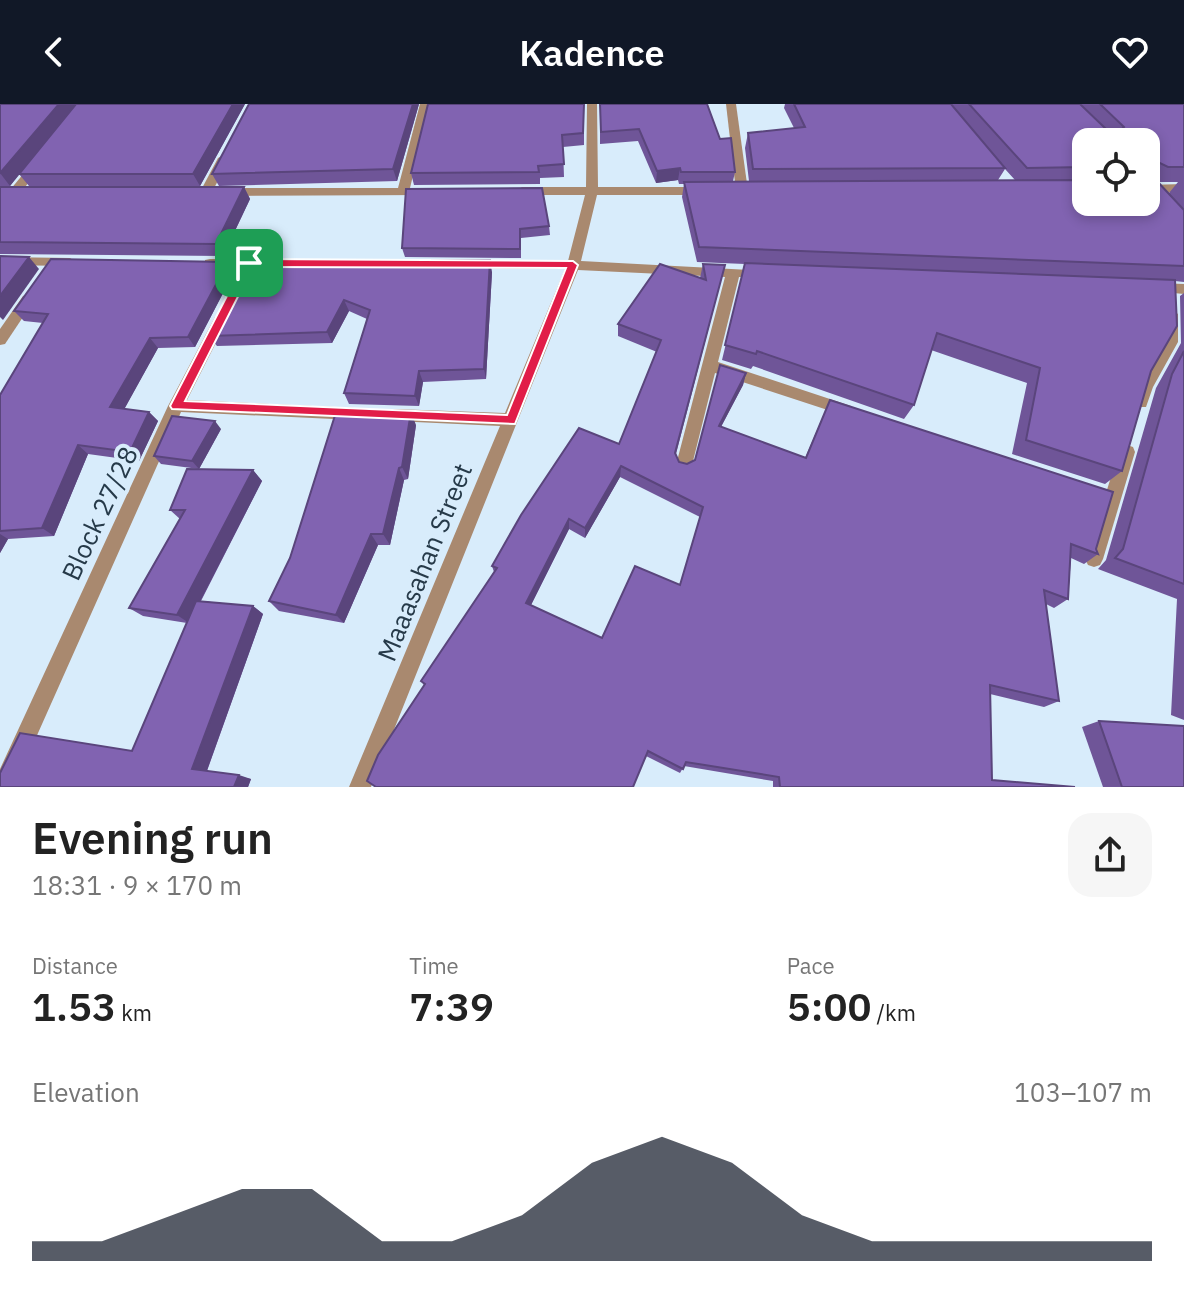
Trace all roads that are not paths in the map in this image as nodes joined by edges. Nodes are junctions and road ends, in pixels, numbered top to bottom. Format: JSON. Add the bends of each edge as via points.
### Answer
{"nodes":[{"id":1,"x":425,"y":104,"type":"edge"},
{"id":2,"x":592,"y":104,"type":"edge"},
{"id":3,"x":731,"y":104,"type":"edge"},
{"id":4,"x":233,"y":142,"type":"edge"},
{"id":5,"x":49,"y":148,"type":"edge"},
{"id":6,"x":1184,"y":188,"type":"edge"},
{"id":7,"x":758,"y":190,"type":"edge"},
{"id":8,"x":1160,"y":190,"type":"edge"},
{"id":9,"x":434,"y":191,"type":"edge"},
{"id":10,"x":513,"y":191,"type":"edge"},
{"id":11,"x":592,"y":191,"type":"junction"},
{"id":12,"x":712,"y":191,"type":"edge"},
{"id":13,"x":727,"y":191,"type":"edge"},
{"id":14,"x":742,"y":191,"type":"junction"},
{"id":15,"x":190,"y":192,"type":"edge"},
{"id":16,"x":206,"y":192,"type":"junction"},
{"id":17,"x":403,"y":192,"type":"junction"},
{"id":18,"x":0,"y":193,"type":"edge"},
{"id":19,"x":14,"y":193,"type":"junction"},
{"id":20,"x":30,"y":193,"type":"edge"},
{"id":21,"x":0,"y":261,"type":"edge"},
{"id":22,"x":84,"y":262,"type":"edge"},
{"id":23,"x":189,"y":263,"type":"edge"},
{"id":24,"x":249,"y":263,"type":"junction"},
{"id":25,"x":280,"y":263,"type":"edge"},
{"id":26,"x":450,"y":264,"type":"edge"},
{"id":27,"x":573,"y":265,"type":"junction"},
{"id":28,"x":46,"y":272,"type":"junction"},
{"id":29,"x":733,"y":273,"type":"junction"},
{"id":30,"x":780,"y":275,"type":"edge"},
{"id":31,"x":1139,"y":287,"type":"edge"},
{"id":32,"x":1177,"y":289,"type":"edge"},
{"id":33,"x":0,"y":340,"type":"edge"},
{"id":34,"x":709,"y":365,"type":"junction"},
{"id":35,"x":176,"y":406,"type":"junction"},
{"id":36,"x":859,"y":414,"type":"edge"},
{"id":37,"x":1138,"y":414,"type":"edge"},
{"id":38,"x":511,"y":420,"type":"junction"},
{"id":39,"x":1130,"y":442,"type":"edge"},
{"id":40,"x":684,"y":465,"type":"edge"},
{"id":41,"x":1094,"y":559,"type":"edge"},
{"id":42,"x":3,"y":787,"type":"edge"},
{"id":43,"x":360,"y":787,"type":"edge"}],
"edges":[{"from":1,"to":17,"type":"street"},
{"from":2,"to":11,"type":"street","name":"Maaasahan Street"},
{"from":3,"to":14,"type":"street"},
{"from":4,"to":16,"type":"street"},
{"from":5,"to":19,"type":"street"},
{"from":6,"to":8,"type":"street"},
{"from":7,"to":14,"type":"street"},
{"from":9,"to":17,"type":"street"},
{"from":10,"to":11,"type":"street"},
{"from":11,"to":12,"type":"street"},
{"from":11,"to":27,"type":"street","name":"Maaasahan Street"},
{"from":13,"to":14,"type":"street"},
{"from":15,"to":16,"type":"street"},
{"from":16,"to":17,"type":"street"},
{"from":18,"to":19,"type":"street"},
{"from":19,"to":20,"type":"street"},
{"from":21,"to":28,"type":"street"},
{"from":22,"to":28,"type":"street"},
{"from":23,"to":24,"type":"street"},
{"from":24,"to":25,"type":"street"},
{"from":24,"to":35,"type":"street","name":"Block 27/28"},
{"from":26,"to":27,"type":"street"},
{"from":27,"to":29,"type":"street"},
{"from":27,"to":38,"type":"street","name":"Maaasahan Street"},
{"from":28,"to":33,"type":"street"},
{"from":29,"to":30,"type":"street"},
{"from":29,"to":34,"type":"street"},
{"from":31,"to":32,"type":"street"},
{"from":32,"to":37,"type":"street","via":[[1171,342]]},
{"from":34,"to":36,"type":"street"},
{"from":34,"to":40,"type":"street"},
{"from":35,"to":38,"type":"street"},
{"from":35,"to":42,"type":"street","name":"Block 27/28"},
{"from":38,"to":43,"type":"street","name":"Maaasahan Street"},
{"from":39,"to":41,"type":"street","via":[[1106,495]]}]}
